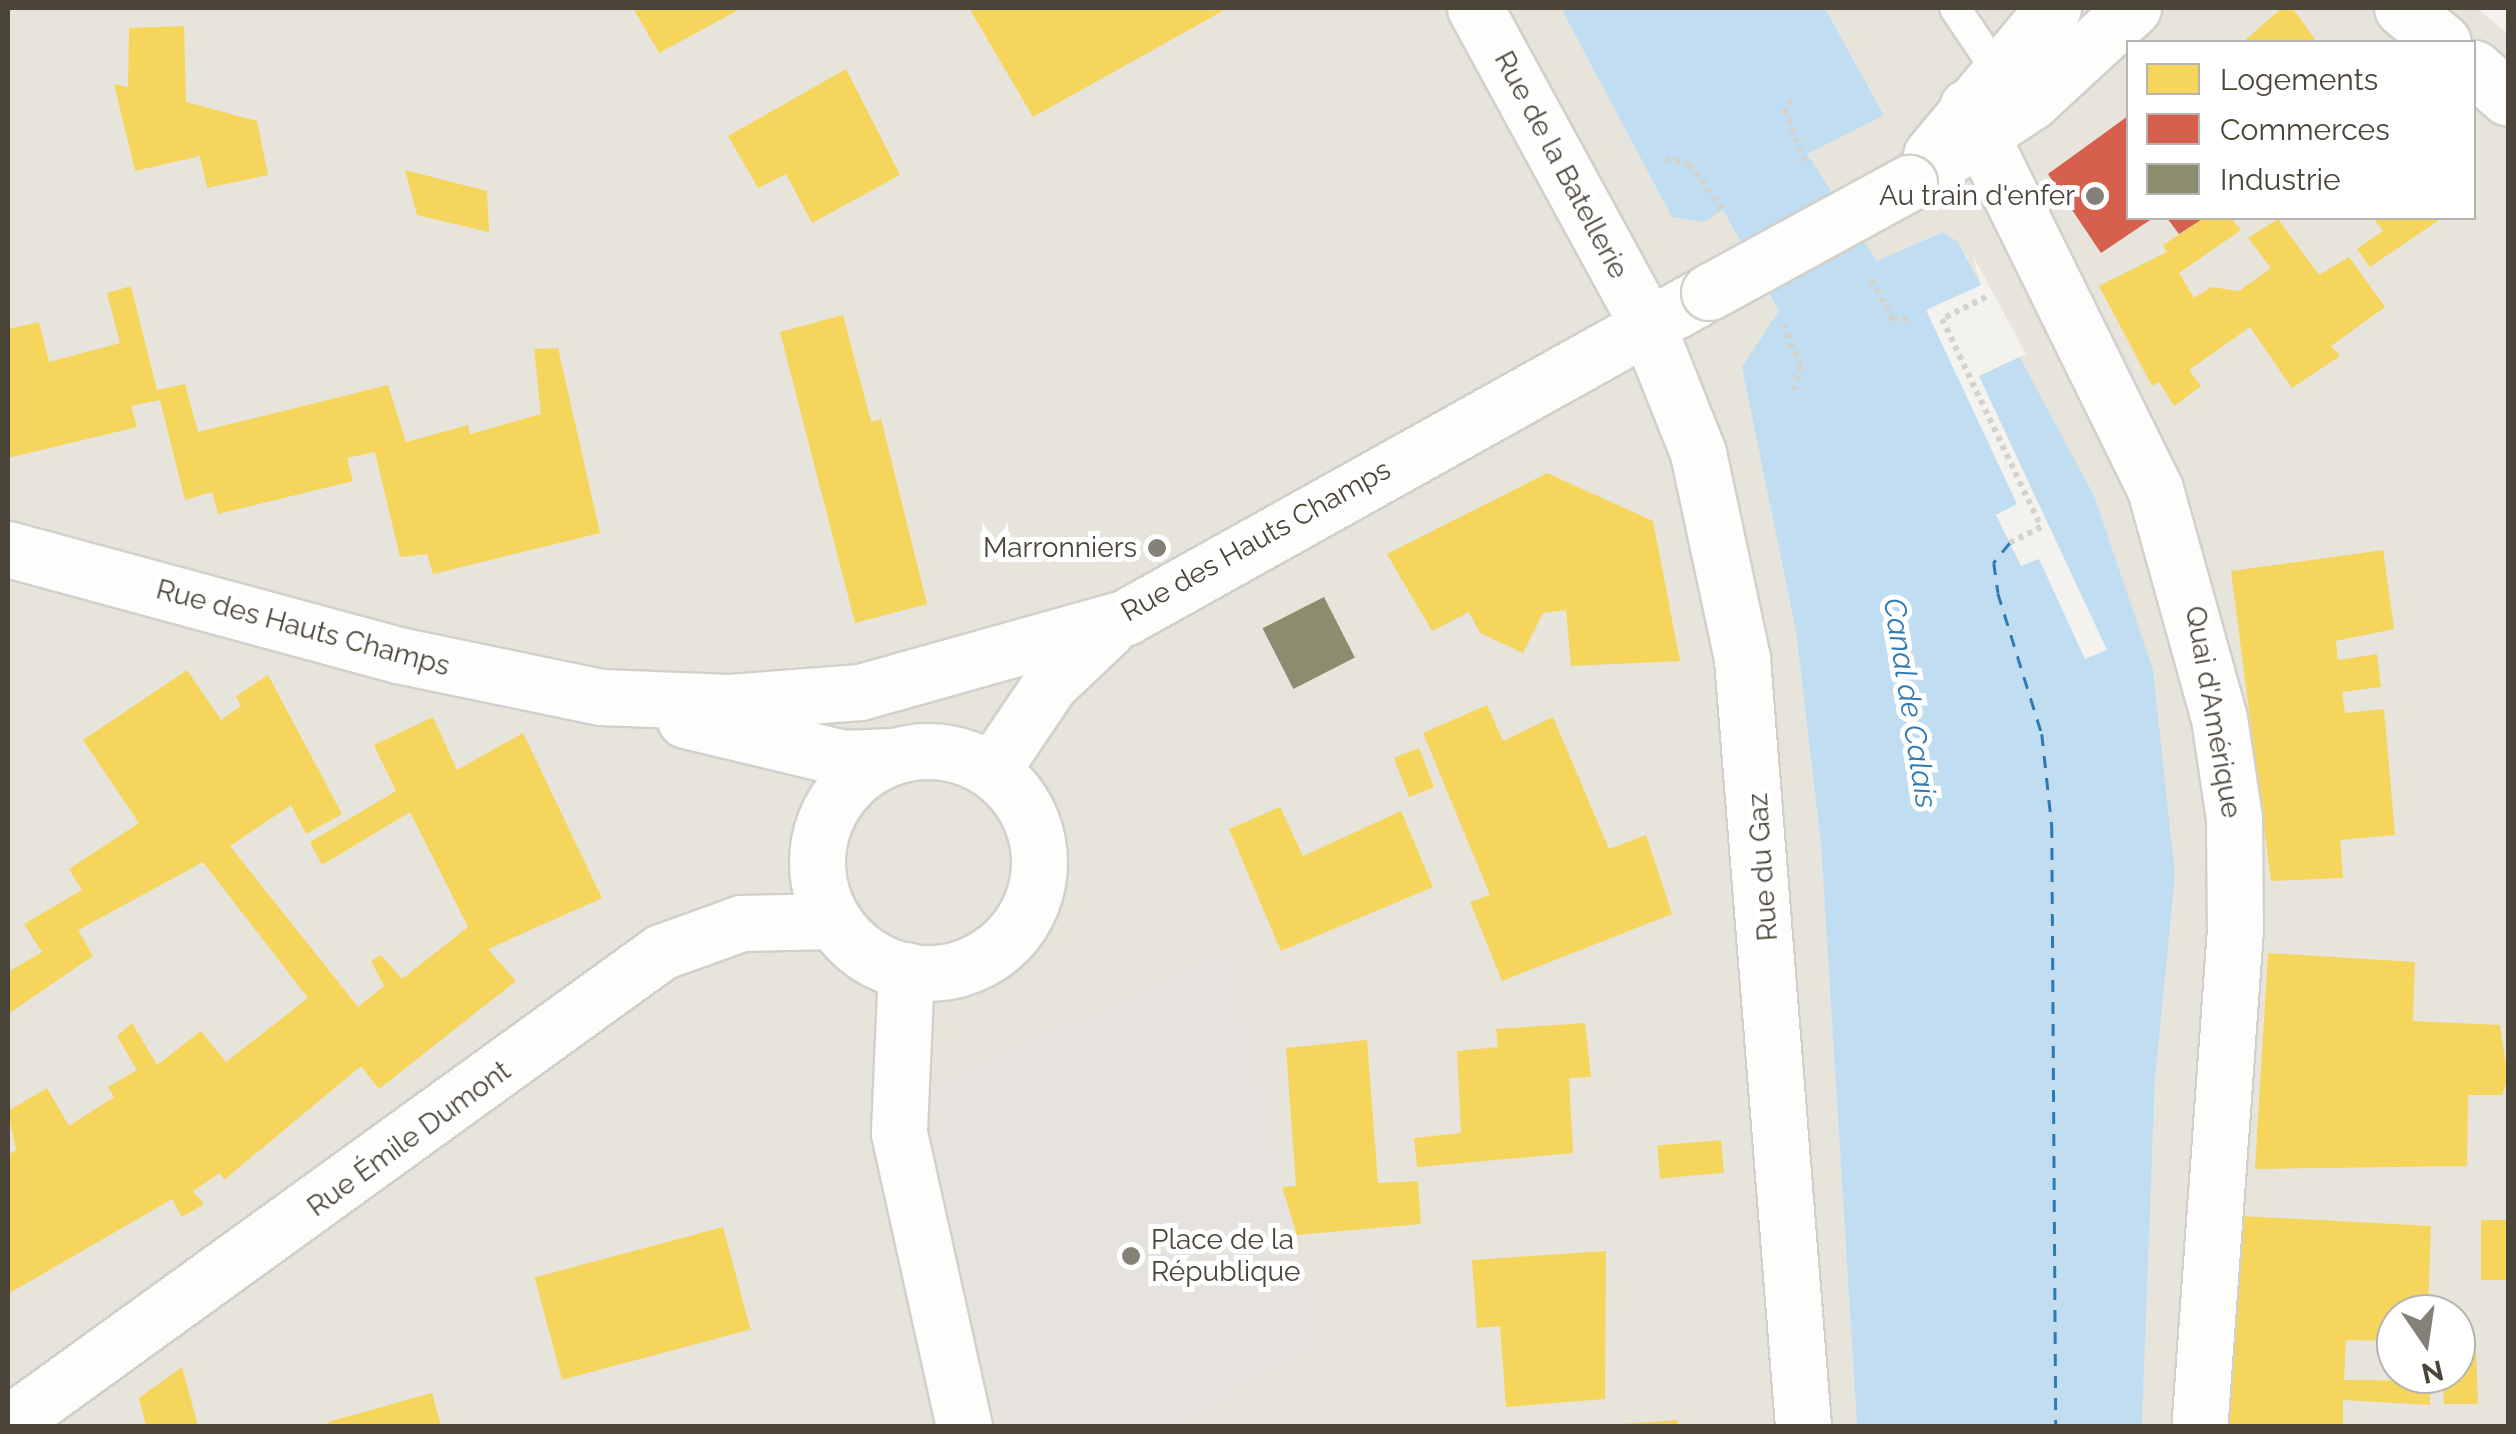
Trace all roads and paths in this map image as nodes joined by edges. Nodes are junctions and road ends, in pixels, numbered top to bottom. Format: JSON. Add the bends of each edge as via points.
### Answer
{"nodes":[{"id":1,"x":1475,"y":8,"type":"edge"},
{"id":2,"x":1955,"y":8,"type":"edge"},
{"id":3,"x":2053,"y":8,"type":"edge"},
{"id":4,"x":2133,"y":8,"type":"edge"},
{"id":5,"x":2402,"y":8,"type":"edge"},
{"id":6,"x":2442,"y":40,"type":"edge"},
{"id":7,"x":2476,"y":70,"type":"edge"},
{"id":8,"x":2508,"y":98,"type":"edge"},
{"id":9,"x":1982,"y":105,"type":"junction"},
{"id":10,"x":1996,"y":291,"type":"dead end"},
{"id":11,"x":1646,"y":322,"type":"junction"},
{"id":12,"x":2010,"y":543,"type":"dead end"},
{"id":13,"x":8,"y":549,"type":"edge"},
{"id":14,"x":1126,"y":616,"type":"junction"},
{"id":15,"x":601,"y":697,"type":"junction"},
{"id":16,"x":892,"y":756,"type":"junction"},
{"id":17,"x":992,"y":770,"type":"junction"},
{"id":18,"x":834,"y":921,"type":"junction"},
{"id":19,"x":906,"y":970,"type":"junction"},
{"id":20,"x":8,"y":1424,"type":"edge"},
{"id":21,"x":964,"y":1426,"type":"edge"},
{"id":22,"x":1803,"y":1426,"type":"edge"},
{"id":23,"x":2199,"y":1426,"type":"edge"}],
"edges":[{"from":1,"to":11,"type":"street","name":"Rue de la Batellerie"},
{"from":2,"to":9,"type":"lane"},
{"from":3,"to":9,"type":"street"},
{"from":4,"to":9,"type":"street"},
{"from":5,"to":6,"type":"street"},
{"from":7,"to":8,"type":"street"},
{"from":9,"to":11,"type":"street","name":"Rue des Hauts Champs","bridge":true,"via":[[1909,184]]},
{"from":9,"to":23,"type":"street","name":"Quai d'Amérique","via":[[2155,489],[2219,718],[2234,818],[2235,929]]},
{"from":10,"to":12,"type":"path","via":[[1942,318],[2041,527]]},
{"from":11,"to":14,"type":"street","name":"Rue des Hauts Champs"},
{"from":11,"to":22,"type":"street","name":"Rue du Gaz","via":[[1698,453],[1742,660]]},
{"from":13,"to":15,"type":"street","name":"Rue des Hauts Champs","via":[[398,655]]},
{"from":14,"to":15,"type":"street","name":"Rue des Hauts Champs","via":[[976,666],[860,692],[730,702]]},
{"from":14,"to":17,"type":"street","via":[[1066,664]]},
{"from":15,"to":16,"type":"street","name":"Rue des Hauts Champs","via":[[800,750]]},
{"from":16,"to":17,"type":"street","via":[[944,752]]},
{"from":16,"to":18,"type":"street","via":[[846,785],[826,816],[816,869]]},
{"from":17,"to":19,"type":"street","via":[[1034,826],[1033,896],[991,953],[942,972]]},
{"from":18,"to":19,"type":"street","via":[[865,952]]},
{"from":18,"to":20,"type":"street","name":"Rue Émile Dumont","via":[[741,923],[661,952]]},
{"from":19,"to":21,"type":"street","via":[[900,1133]]}]}
